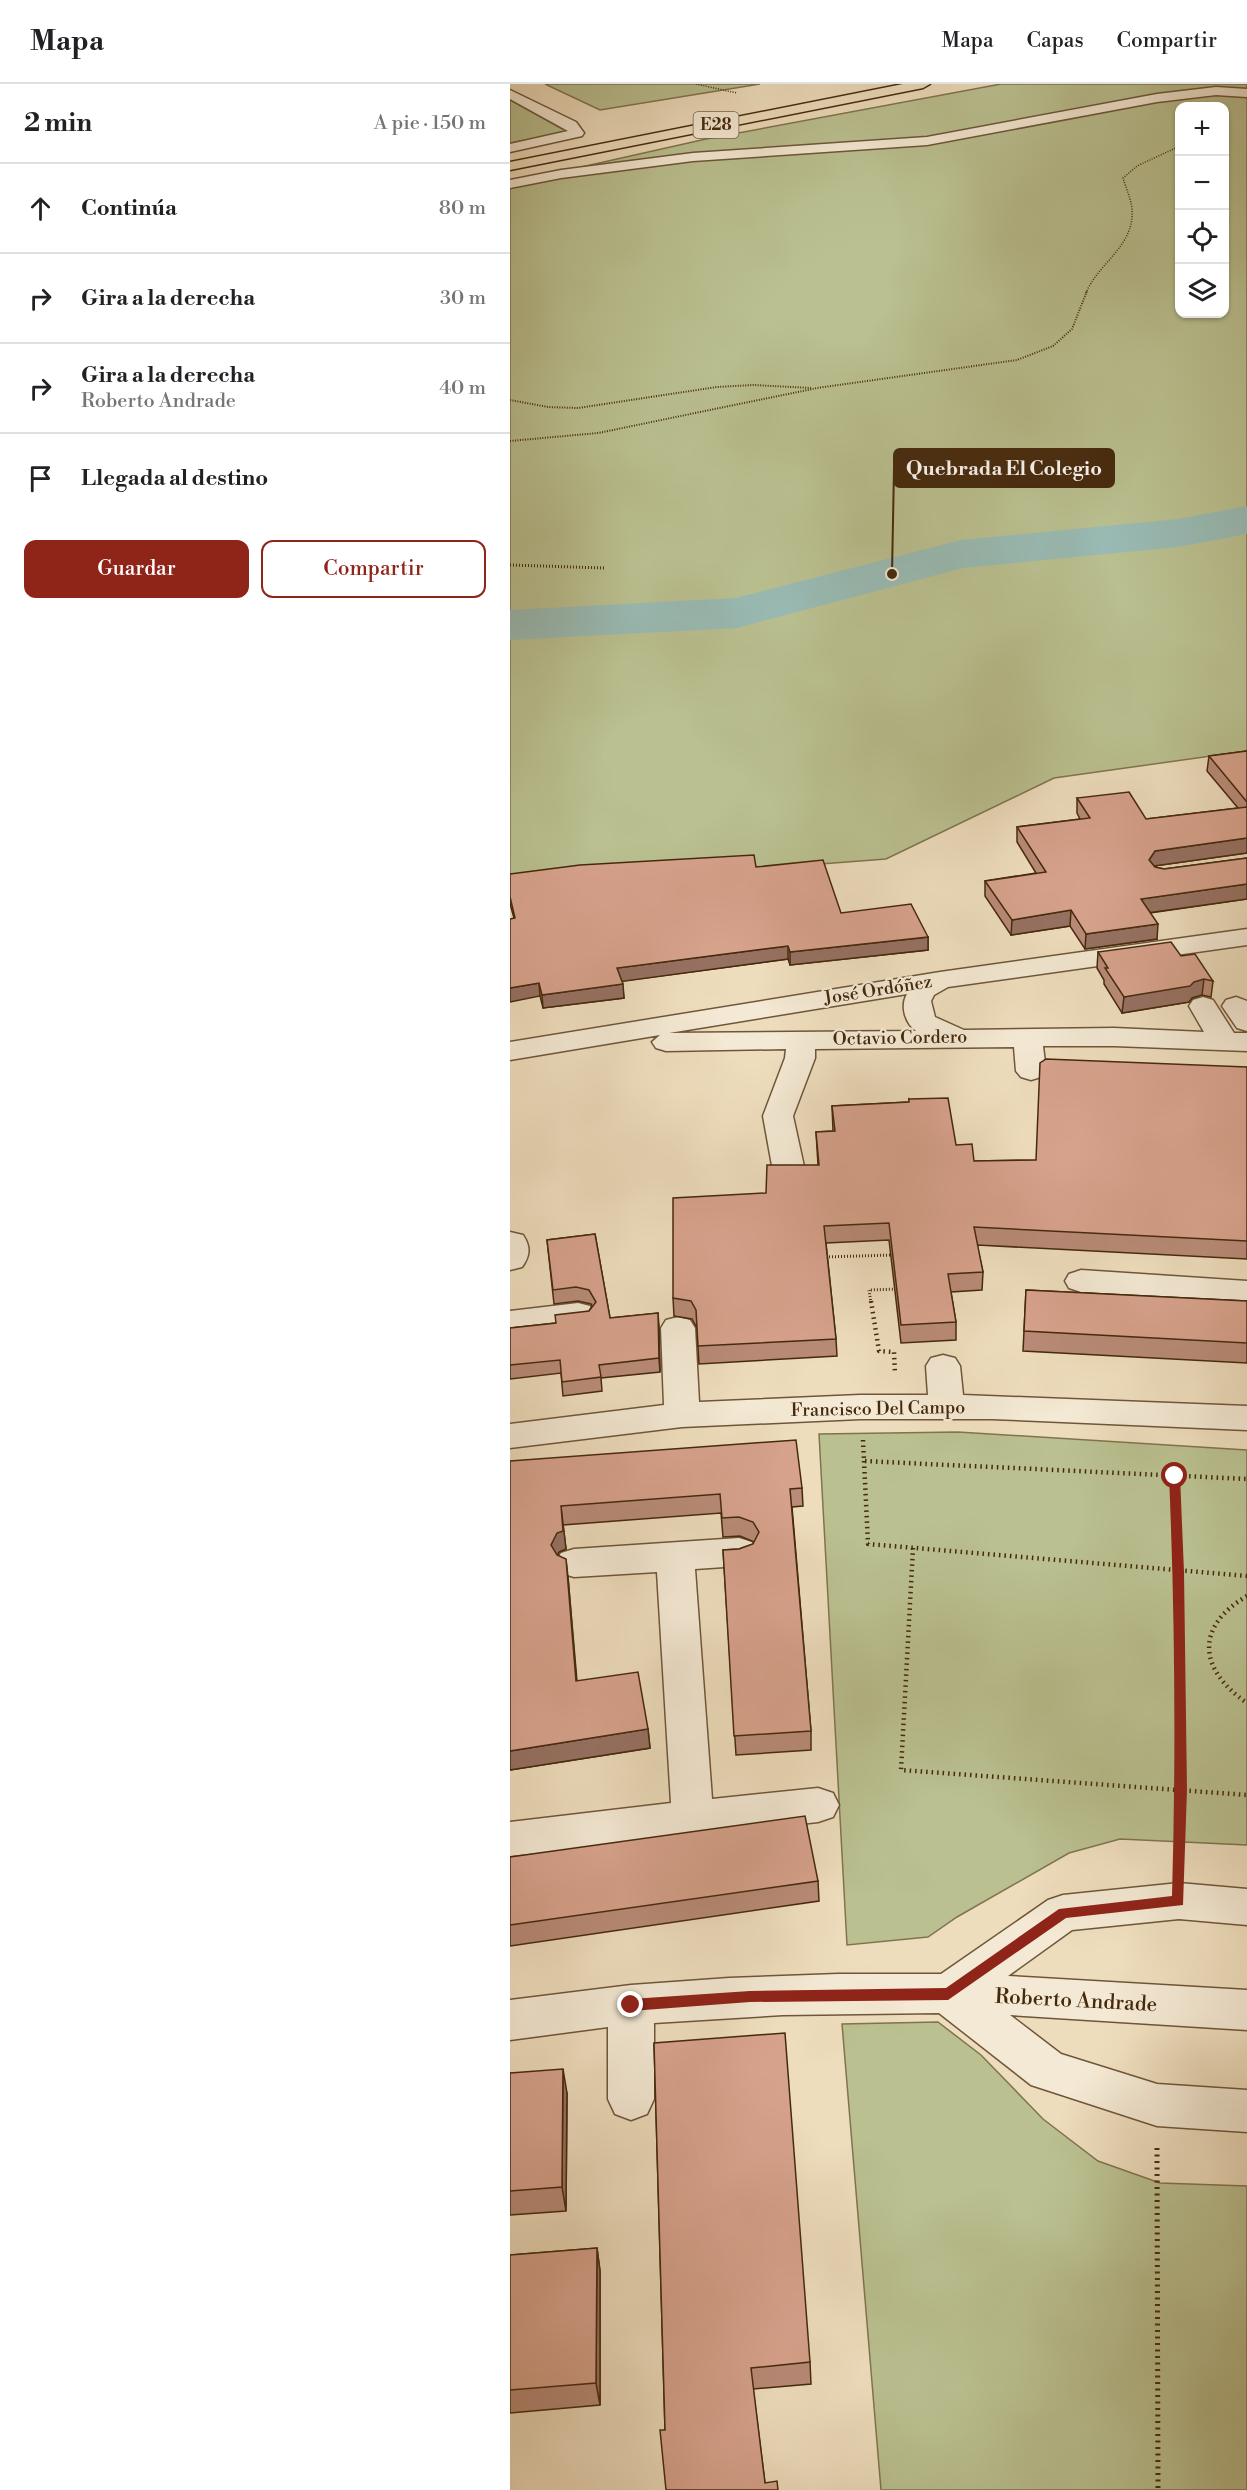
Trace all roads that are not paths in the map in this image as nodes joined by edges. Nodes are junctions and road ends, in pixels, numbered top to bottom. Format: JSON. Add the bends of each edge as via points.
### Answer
{"nodes":[{"id":1,"x":872,"y":84,"type":"edge"},
{"id":2,"x":923,"y":84,"type":"edge"},
{"id":3,"x":1247,"y":93,"type":"edge"},
{"id":4,"x":510,"y":94,"type":"edge"},
{"id":5,"x":510,"y":148,"type":"edge"},
{"id":6,"x":510,"y":156,"type":"edge"},
{"id":7,"x":510,"y":166,"type":"edge"},
{"id":8,"x":510,"y":184,"type":"edge"},
{"id":9,"x":1247,"y":937,"type":"edge"},
{"id":10,"x":940,"y":980,"type":"junction"},
{"id":11,"x":1203,"y":1006,"type":"dead end"},
{"id":12,"x":1100,"y":1011,"type":"dead end"},
{"id":13,"x":1172,"y":1011,"type":"edge"},
{"id":14,"x":956,"y":1037,"type":"junction"},
{"id":15,"x":1028,"y":1037,"type":"junction"},
{"id":16,"x":1114,"y":1037,"type":"junction"},
{"id":17,"x":802,"y":1039,"type":"junction"},
{"id":18,"x":1188,"y":1039,"type":"junction"},
{"id":19,"x":1235,"y":1041,"type":"edge"},
{"id":20,"x":553,"y":1044,"type":"junction"},
{"id":21,"x":510,"y":1051,"type":"edge"},
{"id":22,"x":1031,"y":1071,"type":"dead end"},
{"id":23,"x":789,"y":1171,"type":"edge"},
{"id":24,"x":1081,"y":1281,"type":"dead end"},
{"id":25,"x":1247,"y":1292,"type":"edge"},
{"id":26,"x":578,"y":1314,"type":"edge"},
{"id":27,"x":510,"y":1322,"type":"edge"},
{"id":28,"x":678,"y":1328,"type":"dead end"},
{"id":29,"x":943,"y":1366,"type":"dead end"},
{"id":30,"x":946,"y":1407,"type":"junction"},
{"id":31,"x":682,"y":1415,"type":"junction"},
{"id":32,"x":1247,"y":1418,"type":"edge"},
{"id":33,"x":510,"y":1436,"type":"edge"},
{"id":34,"x":739,"y":1552,"type":"edge"},
{"id":35,"x":675,"y":1557,"type":"junction"},
{"id":36,"x":574,"y":1563,"type":"dead end"},
{"id":37,"x":818,"y":1805,"type":"dead end"},
{"id":38,"x":693,"y":1818,"type":"junction"},
{"id":39,"x":510,"y":1839,"type":"edge"},
{"id":40,"x":1247,"y":1907,"type":"edge"},
{"id":41,"x":948,"y":1994,"type":"junction"},
{"id":42,"x":631,"y":2005,"type":"junction"},
{"id":43,"x":1247,"y":2010,"type":"edge"},
{"id":44,"x":510,"y":2020,"type":"edge"},
{"id":45,"x":631,"y":2099,"type":"dead end"},
{"id":46,"x":1247,"y":2111,"type":"edge"}],
"edges":[{"from":1,"to":6,"type":"main road","number":"E28"},
{"from":2,"to":7,"type":"main road","number":"E28"},
{"from":3,"to":8,"type":"street","via":[[1216,91],[1167,97],[927,141],[693,157]]},
{"from":4,"to":5,"type":"street","via":[[571,125],[577,133]]},
{"from":9,"to":10,"type":"street","name":"José Ordóñez"},
{"from":10,"to":14,"type":"street","via":[[923,990],[917,1001],[921,1021]]},
{"from":10,"to":20,"type":"street","name":"José Ordóñez"},
{"from":11,"to":19,"type":"street"},
{"from":12,"to":16,"type":"street"},
{"from":13,"to":18,"type":"street"},
{"from":14,"to":15,"type":"street","name":"Octavio Cordero"},
{"from":14,"to":17,"type":"street","name":"Octavio Cordero"},
{"from":15,"to":16,"type":"street","name":"Octavio Cordero"},
{"from":15,"to":22,"type":"street"},
{"from":16,"to":18,"type":"street","name":"Octavio Cordero","via":[[1148,1026]]},
{"from":17,"to":20,"type":"street","name":"Octavio Cordero"},
{"from":17,"to":23,"type":"street","via":[[800,1058],[778,1116]]},
{"from":18,"to":19,"type":"street","name":"Octavio Cordero"},
{"from":20,"to":21,"type":"street","name":"José Ordóñez"},
{"from":24,"to":25,"type":"street"},
{"from":26,"to":27,"type":"street"},
{"from":28,"to":31,"type":"street"},
{"from":29,"to":30,"type":"street"},
{"from":30,"to":31,"type":"street","name":"Francisco Del Campo"},
{"from":30,"to":32,"type":"street","name":"Francisco Del Campo"},
{"from":31,"to":33,"type":"street","name":"Francisco Del Campo"},
{"from":34,"to":35,"type":"street"},
{"from":35,"to":36,"type":"street"},
{"from":35,"to":38,"type":"street"},
{"from":37,"to":38,"type":"street"},
{"from":38,"to":39,"type":"street"},
{"from":40,"to":41,"type":"street","via":[[1179,1901],[1063,1913]]},
{"from":41,"to":42,"type":"street","name":"Roberto Andrade","via":[[750,1996]]},
{"from":41,"to":43,"type":"street","name":"Roberto Andrade"},
{"from":41,"to":46,"type":"street","via":[[1047,2070],[1157,2105]]},
{"from":42,"to":44,"type":"street","name":"Roberto Andrade"},
{"from":42,"to":45,"type":"street"}]}
